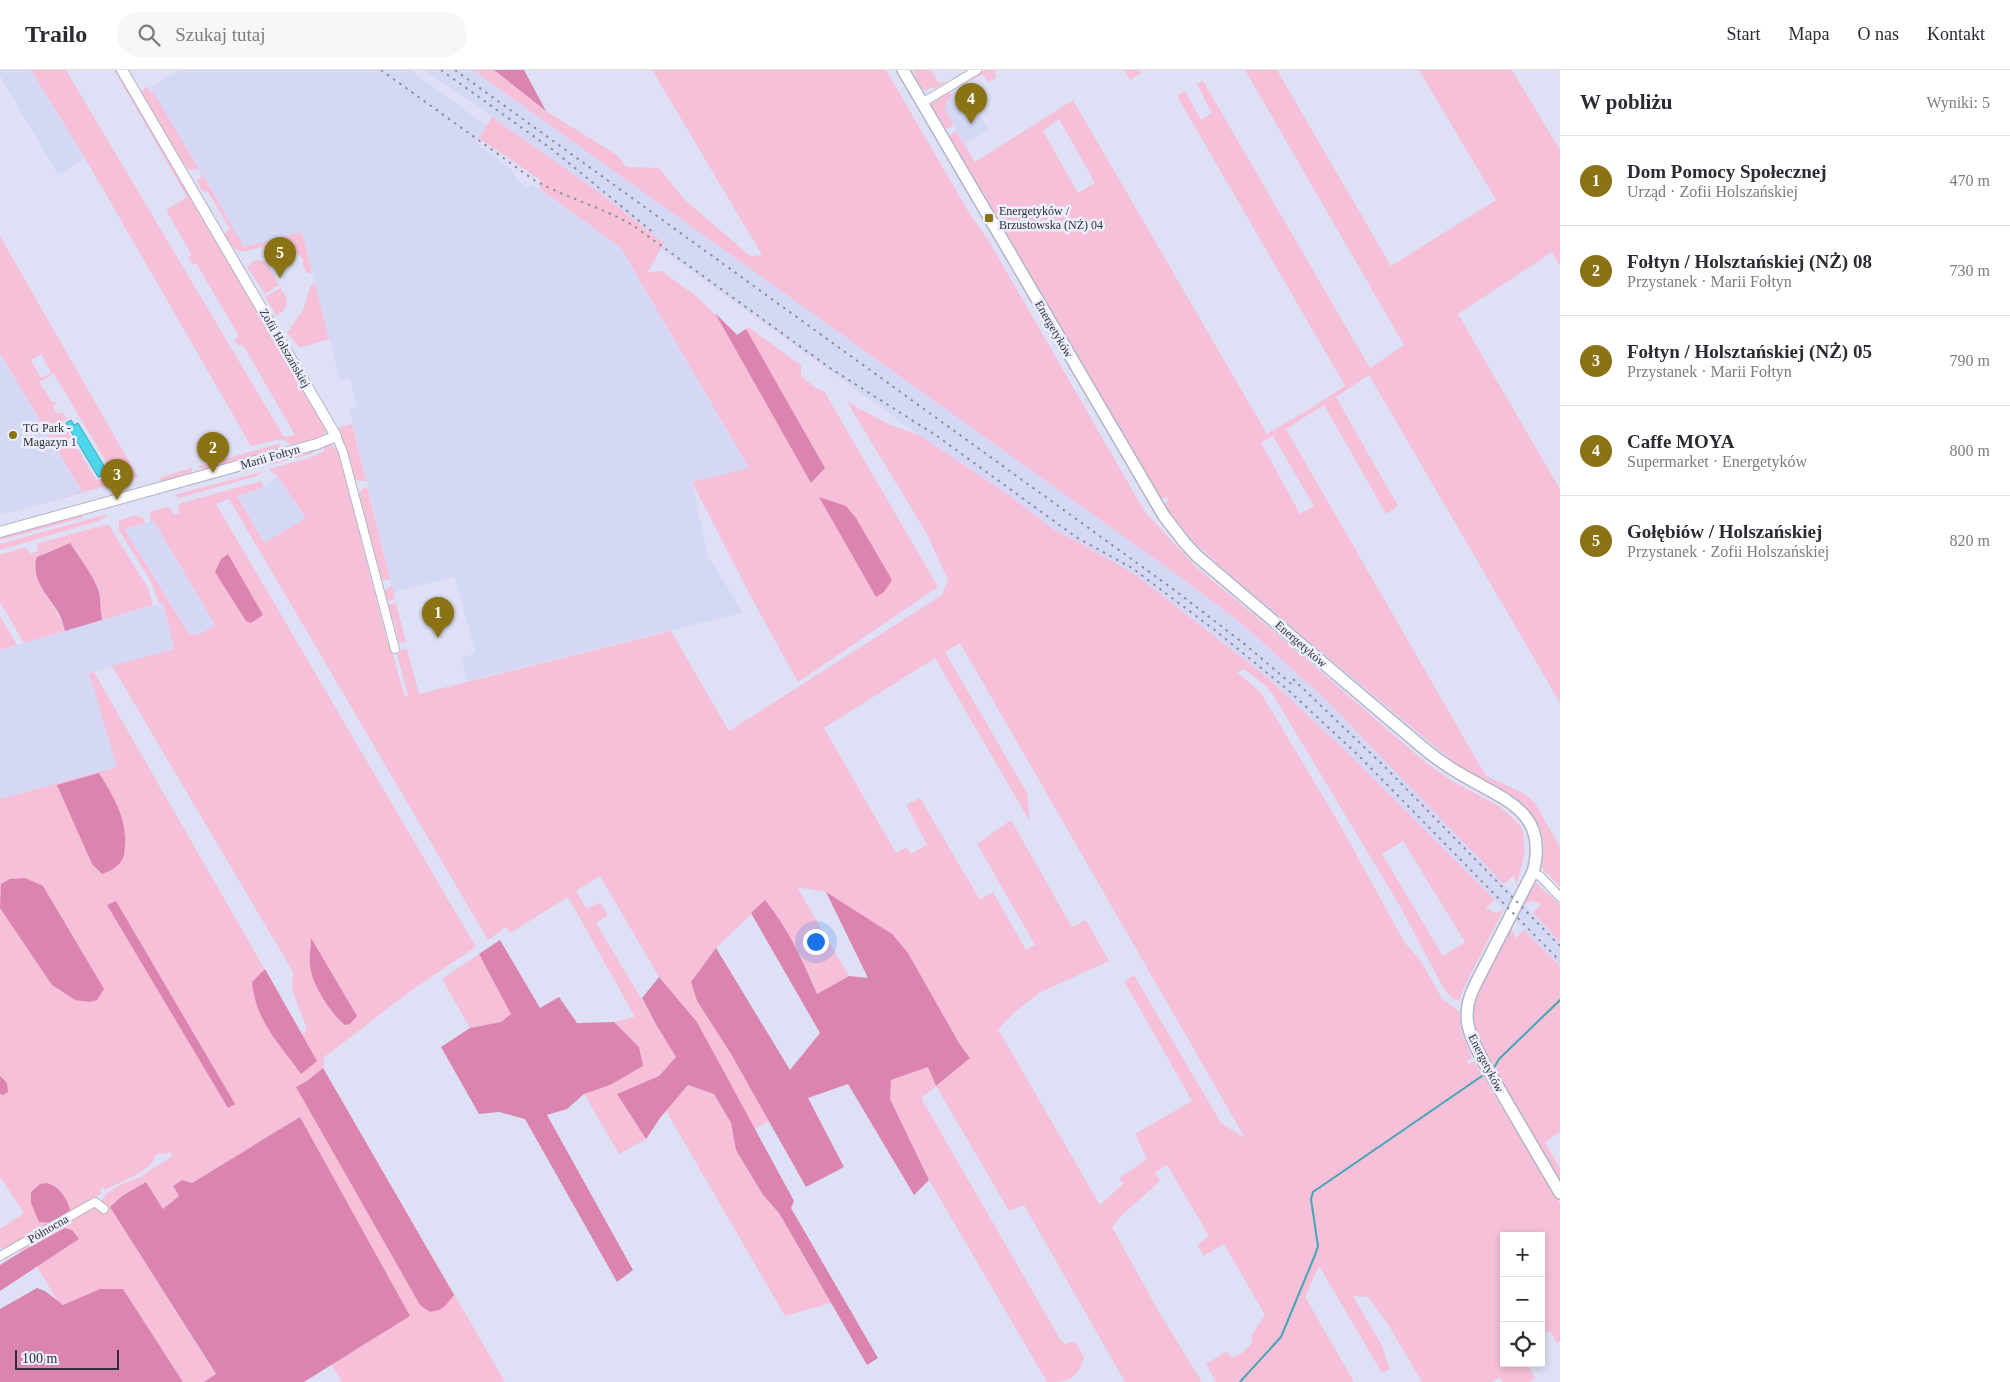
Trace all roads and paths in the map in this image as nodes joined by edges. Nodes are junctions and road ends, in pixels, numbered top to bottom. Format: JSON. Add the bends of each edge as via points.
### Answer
{"nodes":[{"id":1,"x":122,"y":70,"type":"edge"},
{"id":2,"x":903,"y":70,"type":"edge"},
{"id":3,"x":977,"y":70,"type":"edge"},
{"id":4,"x":922,"y":103,"type":"junction"},
{"id":5,"x":336,"y":436,"type":"junction"},
{"id":6,"x":0,"y":532,"type":"edge"},
{"id":7,"x":395,"y":649,"type":"dead end"},
{"id":8,"x":1533,"y":872,"type":"junction"},
{"id":9,"x":1560,"y":897,"type":"edge"},
{"id":10,"x":1560,"y":1193,"type":"edge"},
{"id":11,"x":104,"y":1209,"type":"dead end"},
{"id":12,"x":0,"y":1256,"type":"edge"}],
"edges":[{"from":1,"to":5,"type":"street","name":"Zofii Holszańskiej"},
{"from":2,"to":4,"type":"main road","name":"Energetyków"},
{"from":3,"to":4,"type":"street"},
{"from":4,"to":8,"type":"main road","name":"Energetyków","via":[[1175,530],[1197,556],[1421,746],[1459,774],[1505,798],[1524,813],[1535,834],[1537,855]]},
{"from":5,"to":6,"type":"street","name":"Marii Fołtyn"},
{"from":5,"to":7,"type":"street","name":"Zofii Holszańskiej"},
{"from":8,"to":9,"type":"street"},
{"from":8,"to":10,"type":"main road","name":"Energetyków","via":[[1470,994],[1466,1014],[1473,1041]]},
{"from":11,"to":12,"type":"street","name":"Północna","via":[[95,1202]]}]}
